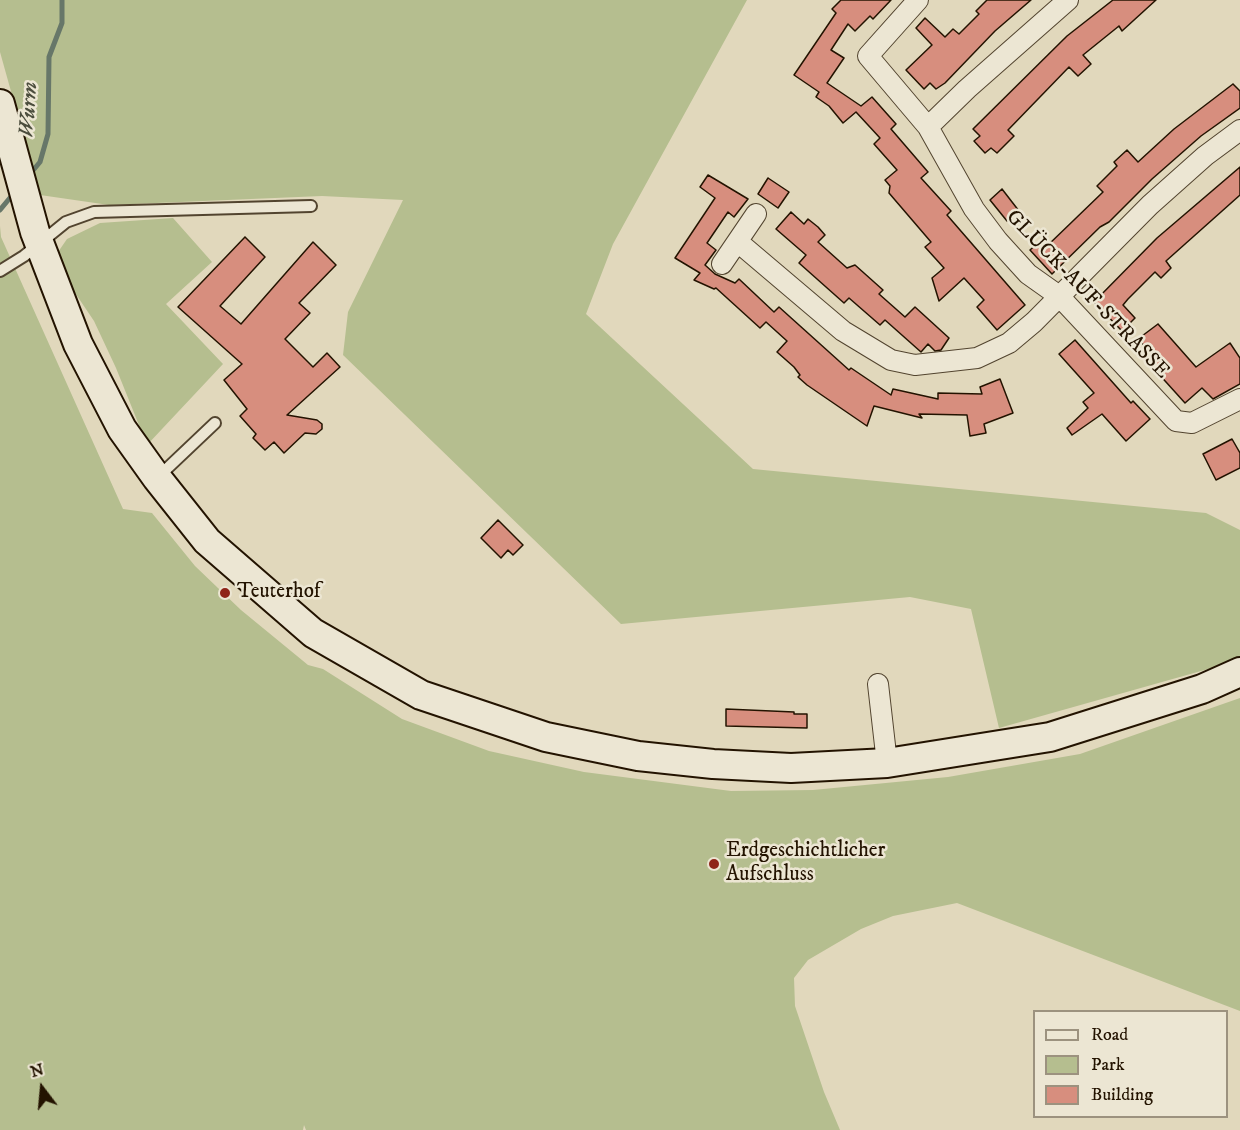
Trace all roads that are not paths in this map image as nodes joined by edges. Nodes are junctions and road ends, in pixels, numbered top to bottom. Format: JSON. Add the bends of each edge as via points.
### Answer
{"nodes":[{"id":1,"x":918,"y":0,"type":"edge"},
{"id":2,"x":1068,"y":0,"type":"edge"},
{"id":3,"x":0,"y":104,"type":"edge"},
{"id":4,"x":928,"y":128,"type":"junction"},
{"id":5,"x":1240,"y":130,"type":"edge"},
{"id":6,"x":311,"y":206,"type":"dead end"},
{"id":7,"x":756,"y":214,"type":"dead end"},
{"id":8,"x":37,"y":238,"type":"junction"},
{"id":9,"x":738,"y":242,"type":"junction"},
{"id":10,"x":722,"y":264,"type":"dead end"},
{"id":11,"x":0,"y":271,"type":"edge"},
{"id":12,"x":1059,"y":296,"type":"junction"},
{"id":13,"x":1240,"y":399,"type":"edge"},
{"id":14,"x":215,"y":423,"type":"dead end"},
{"id":15,"x":157,"y":478,"type":"junction"},
{"id":16,"x":1240,"y":672,"type":"edge"},
{"id":17,"x":878,"y":684,"type":"dead end"},
{"id":18,"x":887,"y":763,"type":"junction"}],
"edges":[{"from":1,"to":4,"type":"street","name":"GLÜCK-AUF-STRASSE","via":[[868,56]]},
{"from":2,"to":4,"type":"street"},
{"from":3,"to":8,"type":"main road"},
{"from":4,"to":12,"type":"street","name":"GLÜCK-AUF-STRASSE","via":[[974,209],[998,241],[1029,274]]},
{"from":5,"to":12,"type":"street","via":[[1150,205]]},
{"from":6,"to":8,"type":"lane","via":[[94,212]]},
{"from":7,"to":9,"type":"street"},
{"from":8,"to":11,"type":"lane"},
{"from":8,"to":15,"type":"main road","via":[[99,386],[122,429]]},
{"from":9,"to":10,"type":"street"},
{"from":9,"to":12,"type":"street","via":[[843,331],[891,360],[915,365],[977,358],[1009,343]]},
{"from":12,"to":13,"type":"street","name":"GLÜCK-AUF-STRASSE","via":[[1176,421],[1192,423]]},
{"from":14,"to":15,"type":"lane"},
{"from":15,"to":18,"type":"main road","via":[[207,541],[313,633],[421,695],[546,737],[638,756],[791,768]]},
{"from":16,"to":18,"type":"main road","via":[[1191,693],[1050,737]]},
{"from":17,"to":18,"type":"street"}]}
